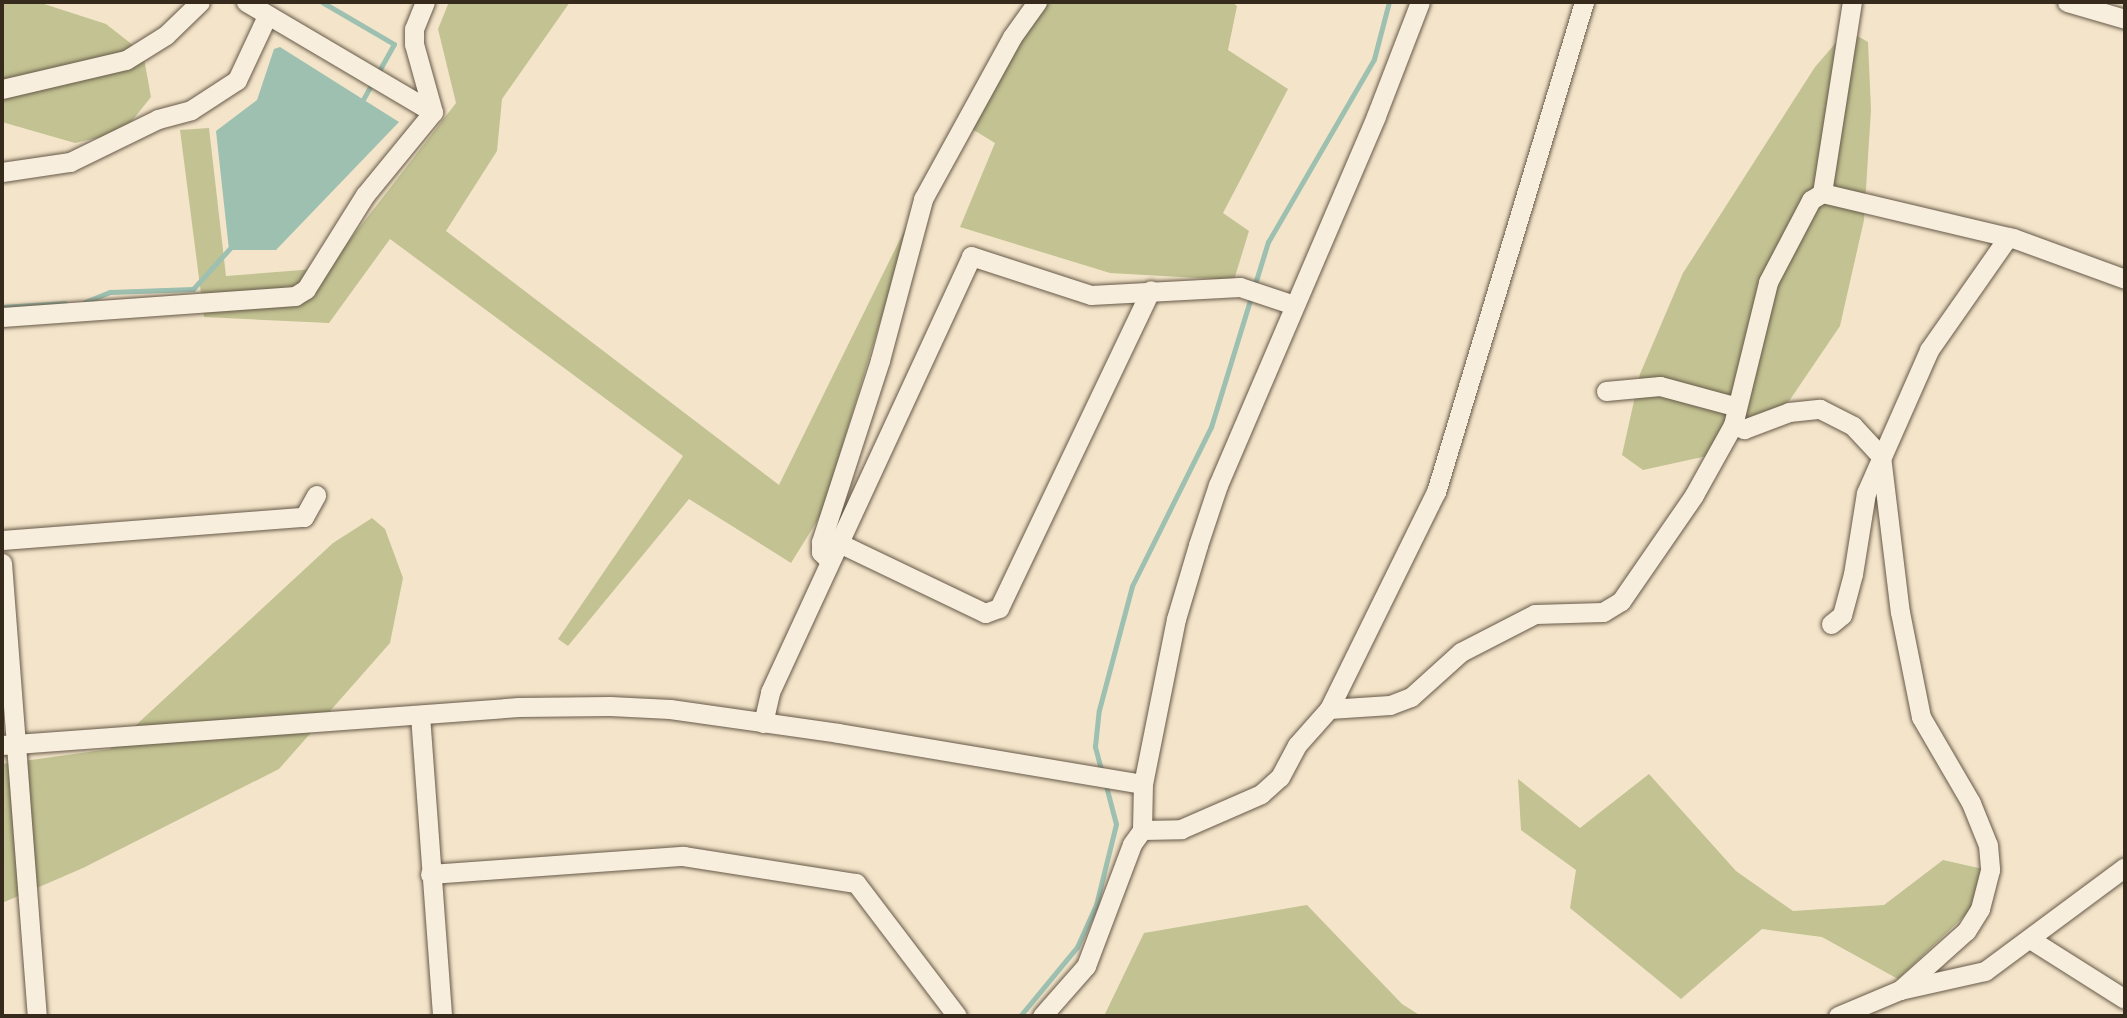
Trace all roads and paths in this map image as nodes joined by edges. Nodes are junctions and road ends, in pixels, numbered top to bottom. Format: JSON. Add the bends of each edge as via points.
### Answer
{"nodes":[{"id":1,"x":200,"y":2,"type":"edge"},
{"id":2,"x":246,"y":2,"type":"edge"},
{"id":3,"x":425,"y":2,"type":"edge"},
{"id":4,"x":1037,"y":2,"type":"edge"},
{"id":5,"x":1420,"y":2,"type":"edge"},
{"id":6,"x":1584,"y":2,"type":"edge"},
{"id":7,"x":1852,"y":2,"type":"edge"},
{"id":8,"x":2067,"y":2,"type":"edge"},
{"id":9,"x":267,"y":16,"type":"junction"},
{"id":10,"x":2125,"y":19,"type":"edge"},
{"id":11,"x":2,"y":89,"type":"edge"},
{"id":12,"x":433,"y":112,"type":"junction"},
{"id":13,"x":2,"y":172,"type":"edge"},
{"id":14,"x":1822,"y":193,"type":"junction"},
{"id":15,"x":2008,"y":237,"type":"junction"},
{"id":16,"x":2125,"y":279,"type":"edge"},
{"id":17,"x":1151,"y":290,"type":"junction"},
{"id":18,"x":1294,"y":305,"type":"junction"},
{"id":19,"x":2,"y":317,"type":"edge"},
{"id":20,"x":1606,"y":391,"type":"dead end"},
{"id":21,"x":1733,"y":415,"type":"junction"},
{"id":22,"x":1881,"y":456,"type":"junction"},
{"id":23,"x":316,"y":495,"type":"dead end"},
{"id":24,"x":2,"y":540,"type":"edge"},
{"id":25,"x":839,"y":543,"type":"junction"},
{"id":26,"x":830,"y":561,"type":"junction"},
{"id":27,"x":2,"y":563,"type":"edge"},
{"id":28,"x":1831,"y":624,"type":"dead end"},
{"id":29,"x":1329,"y":709,"type":"junction"},
{"id":30,"x":420,"y":715,"type":"junction"},
{"id":31,"x":764,"y":723,"type":"junction"},
{"id":32,"x":9,"y":744,"type":"edge"},
{"id":33,"x":1143,"y":784,"type":"junction"},
{"id":34,"x":1142,"y":830,"type":"junction"},
{"id":35,"x":2125,"y":867,"type":"edge"},
{"id":36,"x":430,"y":874,"type":"junction"},
{"id":37,"x":2030,"y":939,"type":"junction"},
{"id":38,"x":1900,"y":990,"type":"junction"},
{"id":39,"x":2125,"y":999,"type":"edge"},
{"id":40,"x":37,"y":1016,"type":"edge"},
{"id":41,"x":442,"y":1016,"type":"edge"},
{"id":42,"x":957,"y":1016,"type":"edge"},
{"id":43,"x":1042,"y":1016,"type":"edge"},
{"id":44,"x":1838,"y":1016,"type":"edge"}],
"edges":[{"from":1,"to":11,"type":"street","via":[[166,35],[126,60]]},
{"from":2,"to":9,"type":"street"},
{"from":3,"to":12,"type":"street","via":[[414,29],[414,44]]},
{"from":4,"to":26,"type":"street","via":[[1012,37],[923,199],[880,360],[821,542],[821,552]]},
{"from":5,"to":18,"type":"street"},
{"from":6,"to":29,"type":"street","via":[[1436,492]]},
{"from":7,"to":14,"type":"street"},
{"from":8,"to":10,"type":"street"},
{"from":9,"to":12,"type":"street"},
{"from":9,"to":13,"type":"street","via":[[237,80],[191,110],[158,119],[70,162]]},
{"from":12,"to":19,"type":"street","via":[[365,195],[306,289],[295,296]]},
{"from":14,"to":15,"type":"street"},
{"from":14,"to":21,"type":"street","via":[[1811,200],[1768,282]]},
{"from":15,"to":16,"type":"street"},
{"from":15,"to":22,"type":"street","via":[[1928,349]]},
{"from":17,"to":18,"type":"street","via":[[1240,286]]},
{"from":17,"to":25,"type":"street","via":[[1091,295],[971,256]]},
{"from":17,"to":25,"type":"street","via":[[999,608],[985,613]]},
{"from":18,"to":33,"type":"street","via":[[1218,485],[1198,545],[1176,620]]},
{"from":20,"to":21,"type":"street","via":[[1660,386]]},
{"from":21,"to":22,"type":"street","via":[[1744,429],[1788,412],[1819,409],[1853,426]]},
{"from":21,"to":29,"type":"street","via":[[1694,495],[1621,601],[1603,612],[1535,614],[1461,652],[1411,697],[1390,705]]},
{"from":22,"to":28,"type":"street","via":[[1866,493],[1842,615]]},
{"from":22,"to":38,"type":"street","via":[[1900,612],[1922,717],[1971,803],[1988,845],[1990,870],[1980,909],[1966,931]]},
{"from":23,"to":24,"type":"street","via":[[304,517]]},
{"from":25,"to":26,"type":"street"},
{"from":26,"to":31,"type":"street","via":[[770,692]]},
{"from":27,"to":32,"type":"street"},
{"from":29,"to":34,"type":"street","via":[[1297,745],[1280,777],[1261,794],[1181,829]]},
{"from":30,"to":31,"type":"street","via":[[610,706],[670,709]]},
{"from":30,"to":32,"type":"street"},
{"from":30,"to":36,"type":"street"},
{"from":31,"to":33,"type":"street"},
{"from":32,"to":40,"type":"street"},
{"from":33,"to":34,"type":"street"},
{"from":34,"to":43,"type":"street","via":[[1086,965]]},
{"from":35,"to":37,"type":"street"},
{"from":36,"to":41,"type":"street"},
{"from":36,"to":42,"type":"street","via":[[683,856],[856,883]]},
{"from":37,"to":38,"type":"street","via":[[1985,971]]},
{"from":37,"to":39,"type":"street"},
{"from":38,"to":44,"type":"street"}]}
